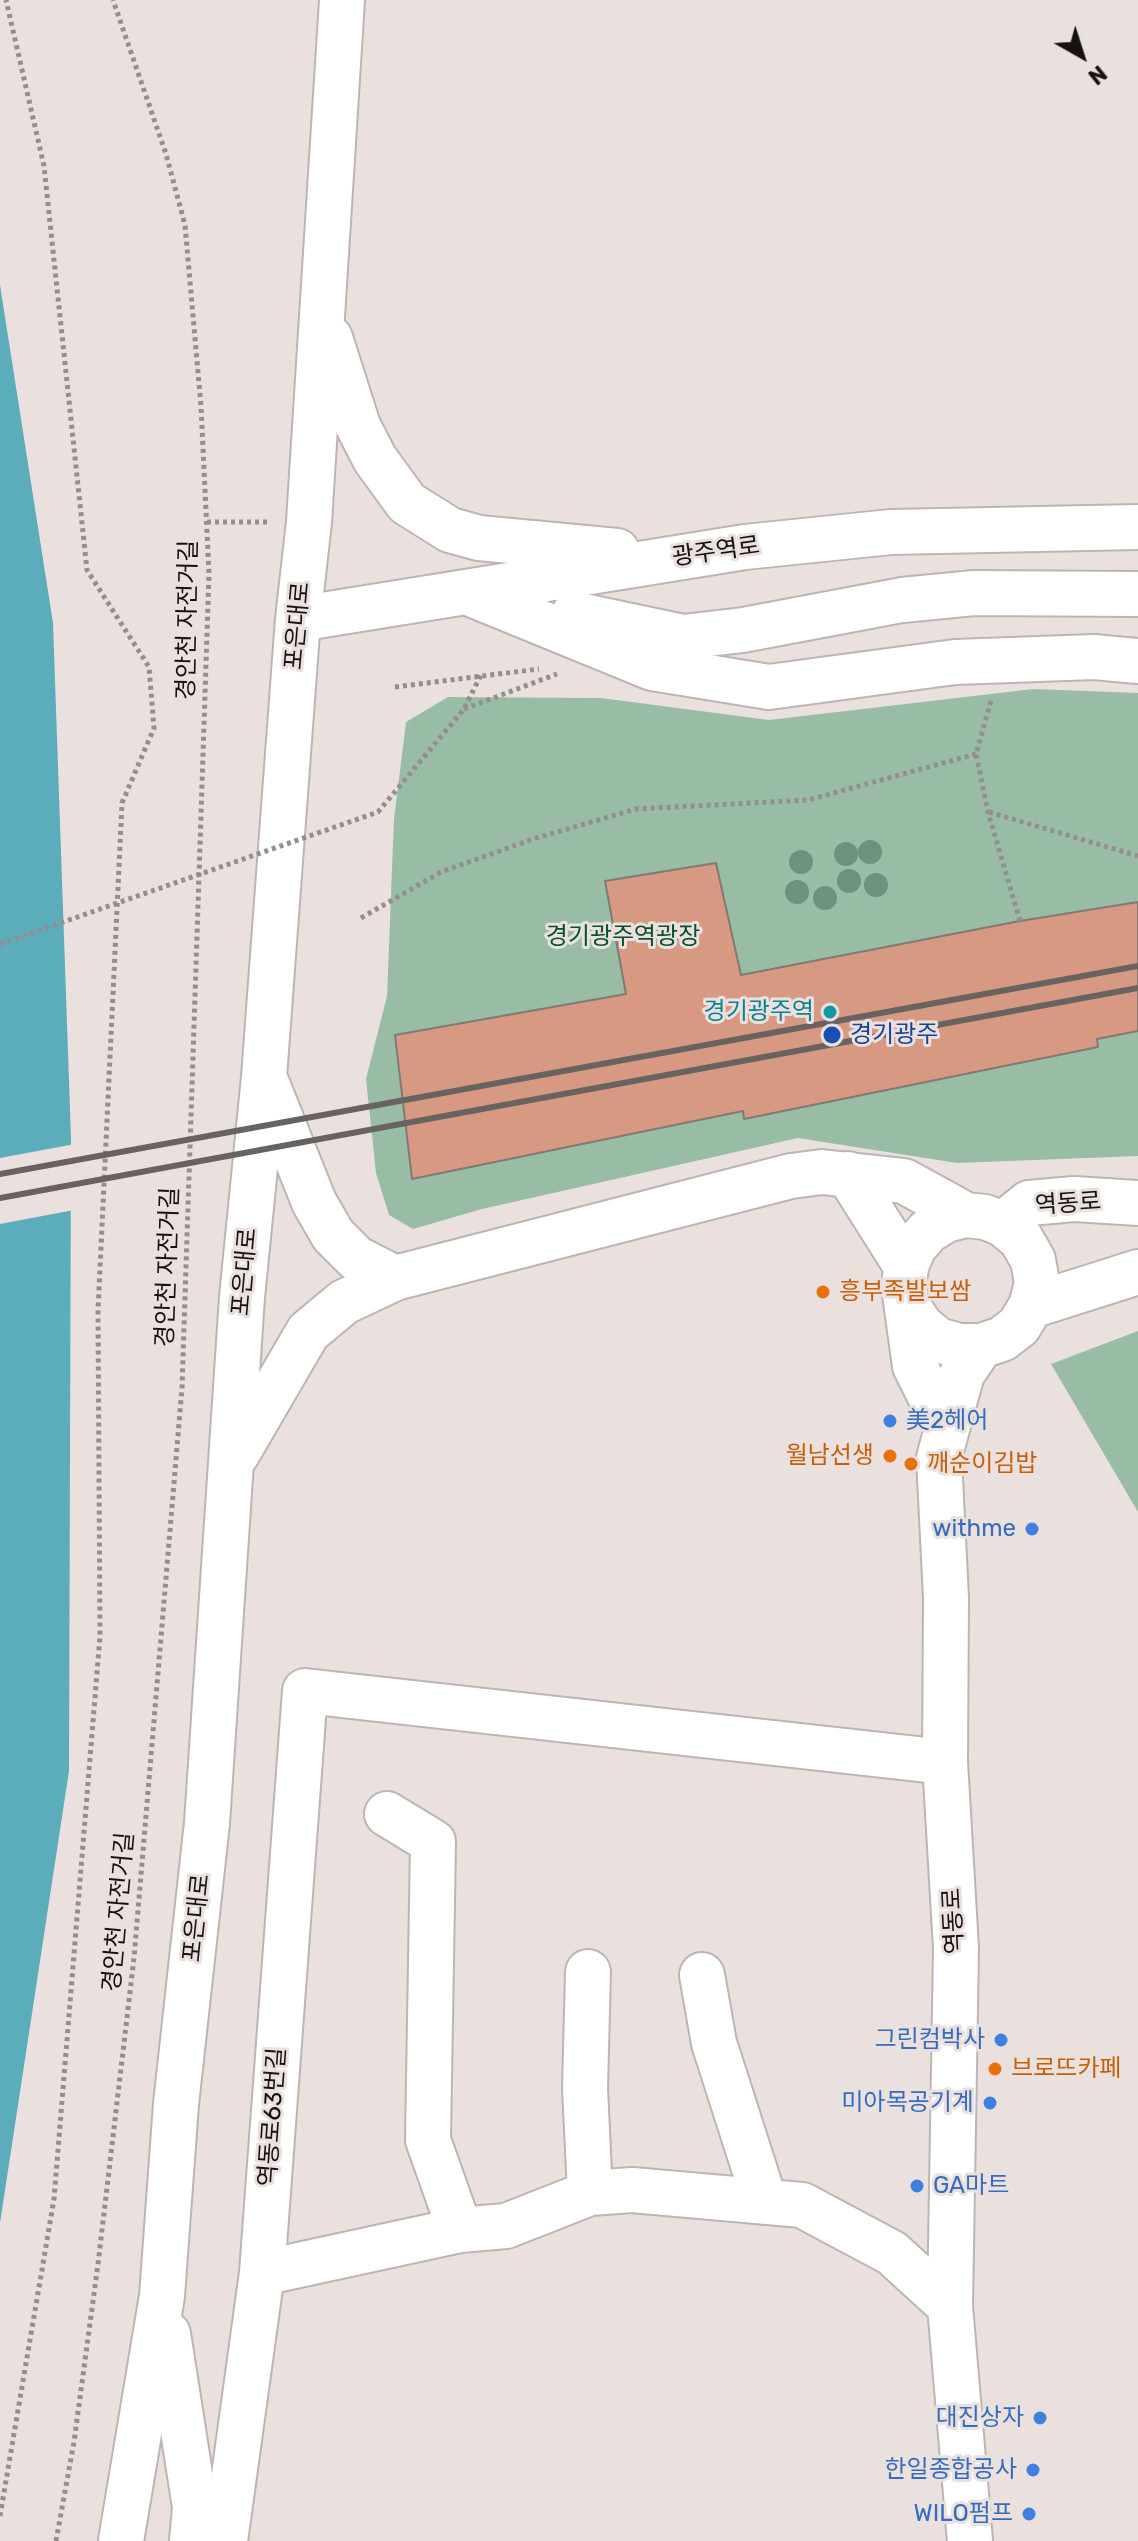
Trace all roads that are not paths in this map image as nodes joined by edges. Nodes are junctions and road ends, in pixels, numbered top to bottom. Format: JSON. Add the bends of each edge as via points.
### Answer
{"nodes":[{"id":1,"x":342,"y":0,"type":"edge"},
{"id":2,"x":323,"y":317,"type":"junction"},
{"id":3,"x":1138,"y":527,"type":"edge"},
{"id":4,"x":683,"y":556,"type":"junction"},
{"id":5,"x":466,"y":592,"type":"junction"},
{"id":6,"x":1138,"y":594,"type":"edge"},
{"id":7,"x":298,"y":619,"type":"junction"},
{"id":8,"x":1138,"y":661,"type":"edge"},
{"id":9,"x":264,"y":1077,"type":"junction"},
{"id":10,"x":848,"y":1174,"type":"junction"},
{"id":11,"x":1138,"y":1203,"type":"edge"},
{"id":12,"x":985,"y":1220,"type":"junction"},
{"id":13,"x":1138,"y":1272,"type":"edge"},
{"id":14,"x":395,"y":1278,"type":"junction"},
{"id":15,"x":908,"y":1287,"type":"junction"},
{"id":16,"x":1031,"y":1306,"type":"junction"},
{"id":17,"x":981,"y":1346,"type":"junction"},
{"id":18,"x":945,"y":1426,"type":"junction"},
{"id":19,"x":234,"y":1460,"type":"junction"},
{"id":20,"x":945,"y":1762,"type":"junction"},
{"id":21,"x":387,"y":1814,"type":"dead end"},
{"id":22,"x":588,"y":1972,"type":"dead end"},
{"id":23,"x":702,"y":1975,"type":"dead end"},
{"id":24,"x":590,"y":2193,"type":"junction"},
{"id":25,"x":765,"y":2202,"type":"junction"},
{"id":26,"x":460,"y":2230,"type":"junction"},
{"id":27,"x":262,"y":2273,"type":"junction"},
{"id":28,"x":162,"y":2296,"type":"junction"},
{"id":29,"x":950,"y":2306,"type":"junction"},
{"id":30,"x":121,"y":2541,"type":"edge"},
{"id":31,"x":192,"y":2541,"type":"edge"},
{"id":32,"x":225,"y":2541,"type":"edge"},
{"id":33,"x":970,"y":2541,"type":"edge"}],
"edges":[{"from":1,"to":2,"type":"street","name":"포은대로"},
{"from":2,"to":4,"type":"street","via":[[358,426],[407,503],[450,530],[479,538]]},
{"from":2,"to":7,"type":"street","name":"포은대로"},
{"from":3,"to":4,"type":"street","name":"광주역로","via":[[891,532]]},
{"from":4,"to":5,"type":"street","name":"광주역로"},
{"from":5,"to":6,"type":"street","via":[[683,637],[974,593]]},
{"from":5,"to":7,"type":"street","name":"광주역로"},
{"from":5,"to":8,"type":"street","via":[[652,668],[769,687],[955,662],[1094,657]]},
{"from":7,"to":9,"type":"street","name":"포은대로"},
{"from":9,"to":14,"type":"street","via":[[314,1202],[333,1235],[356,1258]]},
{"from":9,"to":19,"type":"street","name":"포은대로","via":[[242,1297]]},
{"from":10,"to":12,"type":"street","name":"역동로","via":[[904,1181]]},
{"from":10,"to":14,"type":"street","name":"역동로","via":[[791,1176]]},
{"from":10,"to":15,"type":"street"},
{"from":11,"to":12,"type":"street","name":"역동로","via":[[1029,1203]]},
{"from":12,"to":15,"type":"street","name":"역동로","via":[[946,1220],[928,1231],[914,1247]]},
{"from":12,"to":16,"type":"street","name":"역동로","via":[[1021,1239],[1033,1260],[1037,1283]]},
{"from":13,"to":16,"type":"street"},
{"from":14,"to":19,"type":"street","name":"역동로","via":[[344,1302],[308,1332]]},
{"from":15,"to":17,"type":"street","via":[[921,1326],[938,1340]]},
{"from":15,"to":18,"type":"street","via":[[915,1366]]},
{"from":16,"to":17,"type":"street","via":[[1019,1326]]},
{"from":17,"to":18,"type":"street","name":"역동로","via":[[962,1374]]},
{"from":18,"to":20,"type":"street","name":"역동로","via":[[939,1458],[946,1598]]},
{"from":19,"to":28,"type":"street","name":"포은대로","via":[[207,1823],[176,2104]]},
{"from":20,"to":27,"type":"street","name":"역동로63번길","via":[[305,1691]]},
{"from":20,"to":29,"type":"street","name":"역동로","via":[[956,1948]]},
{"from":21,"to":26,"type":"street","via":[[433,1842],[428,2140]]},
{"from":22,"to":24,"type":"street","via":[[585,2088]]},
{"from":23,"to":25,"type":"street","via":[[714,2043]]},
{"from":24,"to":25,"type":"street","via":[[632,2190]]},
{"from":24,"to":26,"type":"street","via":[[506,2226]]},
{"from":25,"to":29,"type":"street","via":[[802,2205],[892,2253]]},
{"from":26,"to":27,"type":"street"},
{"from":27,"to":32,"type":"street","name":"역동로63번길"},
{"from":28,"to":30,"type":"street","name":"포은대로"},
{"from":28,"to":31,"type":"street","via":[[195,2507]]},
{"from":29,"to":33,"type":"street","name":"역동로"}]}
